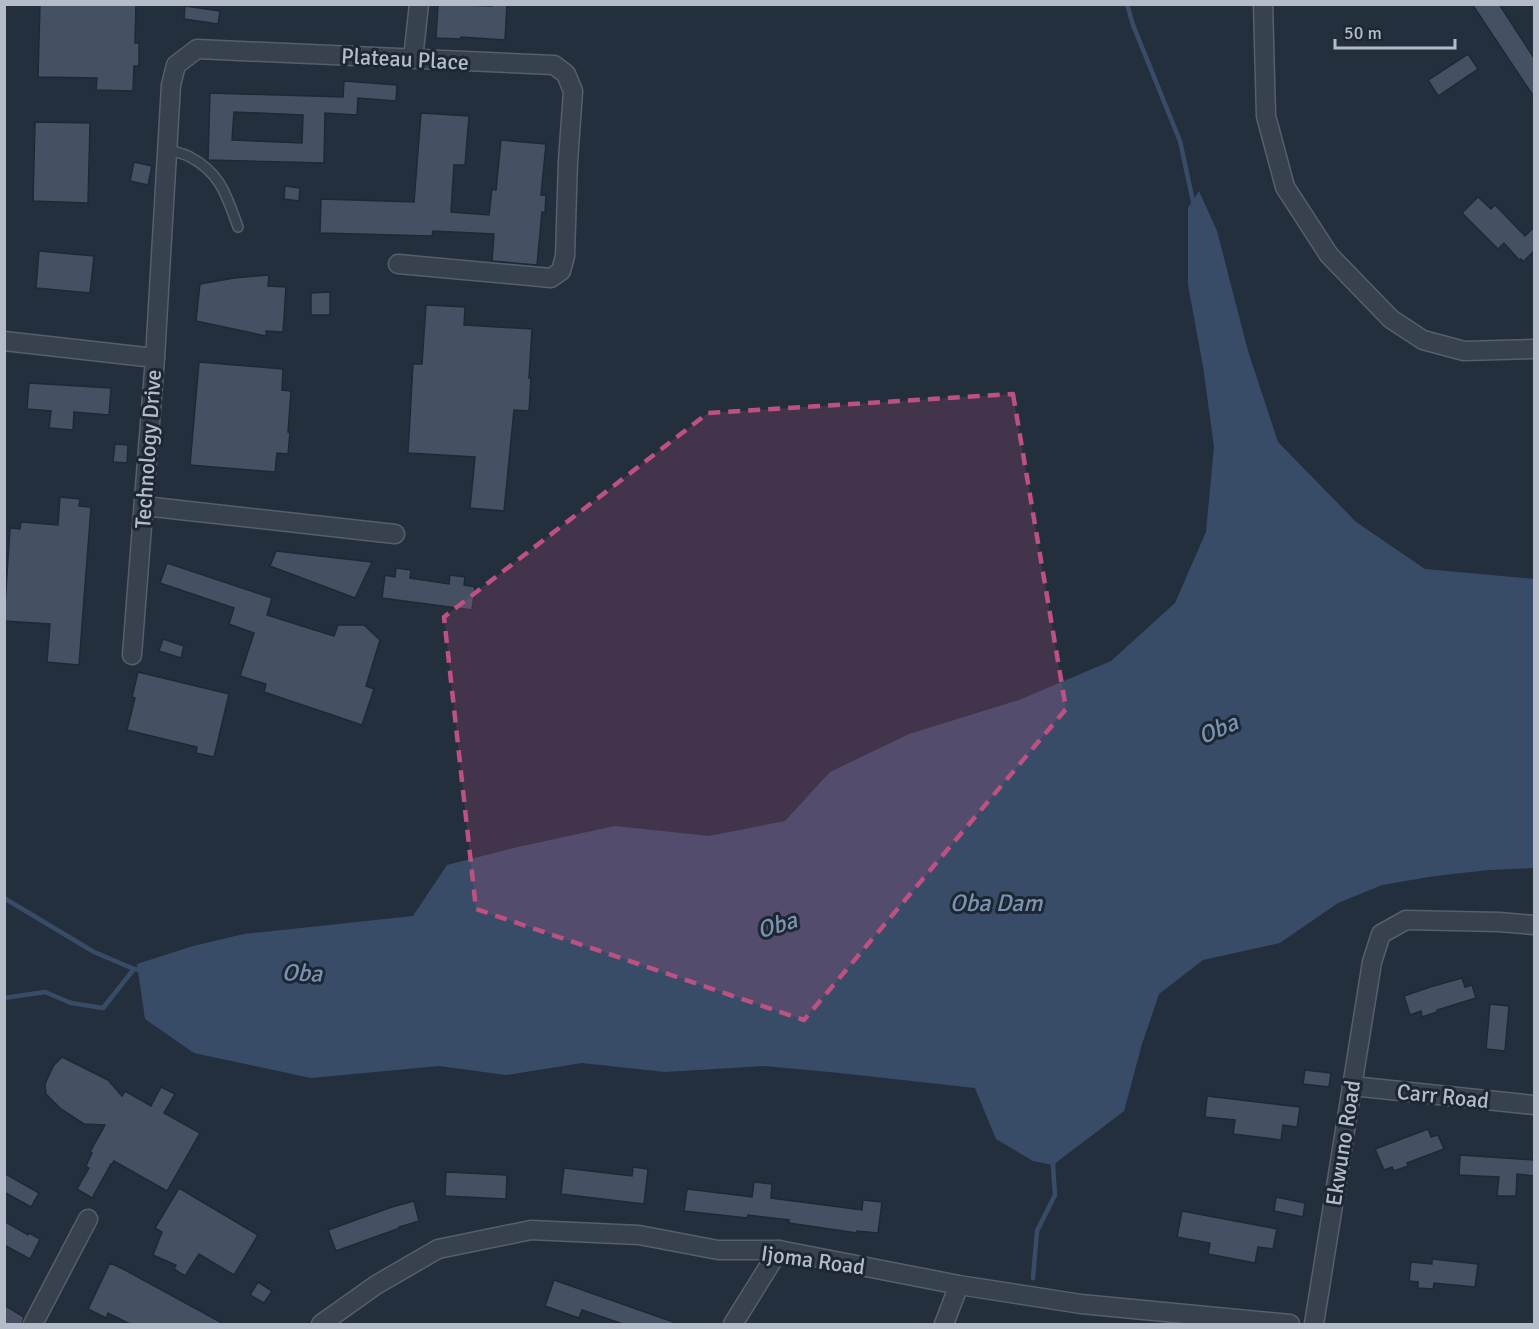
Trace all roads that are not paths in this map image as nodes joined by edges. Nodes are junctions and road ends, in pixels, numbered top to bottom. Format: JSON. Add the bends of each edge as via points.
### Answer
{"nodes":[{"id":1,"x":418,"y":4,"type":"edge"},
{"id":2,"x":1263,"y":4,"type":"edge"},
{"id":3,"x":413,"y":59,"type":"junction"},
{"id":4,"x":167,"y":149,"type":"junction"},
{"id":5,"x":238,"y":227,"type":"dead end"},
{"id":6,"x":398,"y":264,"type":"dead end"},
{"id":7,"x":4,"y":341,"type":"edge"},
{"id":8,"x":1534,"y":349,"type":"edge"},
{"id":9,"x":155,"y":358,"type":"junction"},
{"id":10,"x":144,"y":506,"type":"junction"},
{"id":11,"x":395,"y":534,"type":"dead end"},
{"id":12,"x":132,"y":655,"type":"dead end"},
{"id":13,"x":1534,"y":925,"type":"edge"},
{"id":14,"x":1352,"y":1086,"type":"junction"},
{"id":15,"x":1534,"y":1105,"type":"edge"},
{"id":16,"x":88,"y":1219,"type":"dead end"},
{"id":17,"x":779,"y":1251,"type":"junction"},
{"id":18,"x":960,"y":1285,"type":"junction"},
{"id":19,"x":33,"y":1324,"type":"edge"},
{"id":20,"x":321,"y":1324,"type":"edge"},
{"id":21,"x":733,"y":1324,"type":"edge"},
{"id":22,"x":944,"y":1324,"type":"edge"},
{"id":23,"x":1290,"y":1324,"type":"edge"},
{"id":24,"x":1314,"y":1324,"type":"edge"}],
"edges":[{"from":1,"to":3,"type":"street"},
{"from":2,"to":8,"type":"street","via":[[1266,116],[1285,187],[1329,255],[1391,319],[1423,340],[1464,351]]},
{"from":3,"to":4,"type":"street","name":"Plateau Place","via":[[196,49],[176,65]]},
{"from":3,"to":6,"type":"street","name":"Plateau Place","via":[[554,66],[566,74],[573,92],[566,255],[561,271],[551,278]]},
{"from":4,"to":5,"type":"lane","via":[[189,156],[210,170],[225,190]]},
{"from":4,"to":9,"type":"street","name":"Plateau Place"},
{"from":7,"to":9,"type":"street","name":"Technology Drive"},
{"from":9,"to":10,"type":"street","name":"Technology Drive"},
{"from":10,"to":11,"type":"street"},
{"from":10,"to":12,"type":"street","name":"Technology Drive"},
{"from":13,"to":14,"type":"street","name":"Ekwuno Road","via":[[1406,920],[1381,934],[1372,962]]},
{"from":14,"to":15,"type":"street","name":"Carr Road"},
{"from":14,"to":24,"type":"street","name":"Ekwuno Road"},
{"from":16,"to":19,"type":"street"},
{"from":17,"to":18,"type":"street","name":"Ijoma Road"},
{"from":17,"to":20,"type":"street","name":"Ijoma Road","via":[[718,1251],[639,1235],[531,1230],[438,1249],[376,1285]]},
{"from":17,"to":21,"type":"street"},
{"from":18,"to":22,"type":"street"},
{"from":18,"to":23,"type":"street","name":"Ijoma Road","via":[[1081,1304]]}]}
